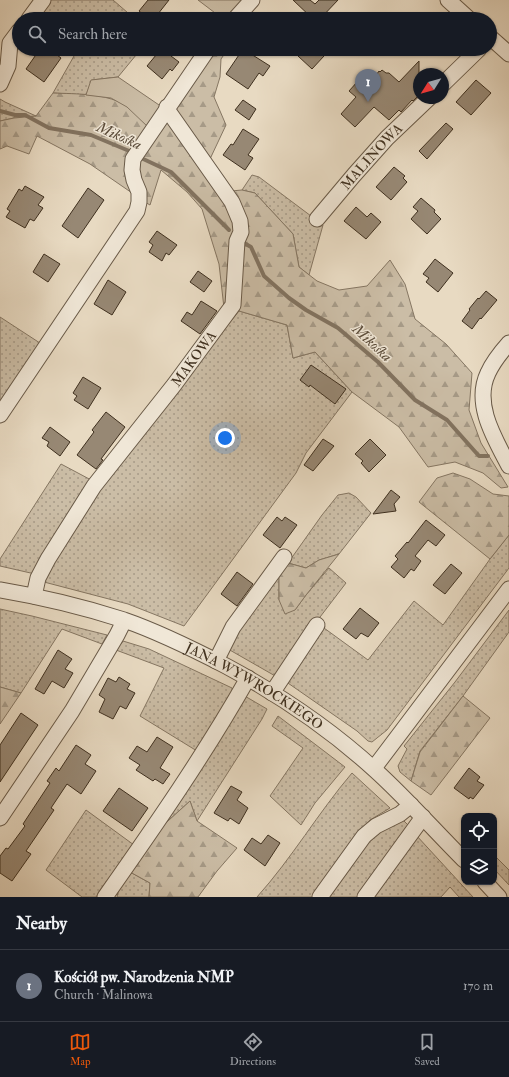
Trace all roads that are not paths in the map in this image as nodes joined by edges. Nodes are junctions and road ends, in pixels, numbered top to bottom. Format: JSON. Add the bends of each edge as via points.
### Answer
{"nodes":[{"id":1,"x":43,"y":0,"type":"edge"},
{"id":2,"x":252,"y":0,"type":"edge"},
{"id":3,"x":448,"y":0,"type":"edge"},
{"id":4,"x":34,"y":12,"type":"edge"},
{"id":5,"x":241,"y":12,"type":"edge"},
{"id":6,"x":461,"y":12,"type":"edge"},
{"id":7,"x":5,"y":42,"type":"edge"},
{"id":8,"x":203,"y":56,"type":"edge"},
{"id":9,"x":473,"y":56,"type":"edge"},
{"id":10,"x":449,"y":78,"type":"edge"},
{"id":11,"x":0,"y":84,"type":"edge"},
{"id":12,"x":423,"y":104,"type":"edge"},
{"id":13,"x":167,"y":107,"type":"junction"},
{"id":14,"x":317,"y":219,"type":"dead end"},
{"id":15,"x":509,"y":343,"type":"edge"},
{"id":16,"x":0,"y":415,"type":"edge"},
{"id":17,"x":509,"y":466,"type":"edge"},
{"id":18,"x":284,"y":557,"type":"dead end"},
{"id":19,"x":509,"y":589,"type":"edge"},
{"id":20,"x":0,"y":590,"type":"edge"},
{"id":21,"x":34,"y":596,"type":"junction"},
{"id":22,"x":124,"y":621,"type":"junction"},
{"id":23,"x":317,"y":625,"type":"dead end"},
{"id":24,"x":216,"y":661,"type":"junction"},
{"id":25,"x":248,"y":678,"type":"junction"},
{"id":26,"x":272,"y":693,"type":"junction"},
{"id":27,"x":374,"y":768,"type":"junction"},
{"id":28,"x":410,"y":805,"type":"junction"},
{"id":29,"x":423,"y":817,"type":"junction"},
{"id":30,"x":0,"y":818,"type":"edge"},
{"id":31,"x":461,"y":857,"type":"edge"},
{"id":32,"x":488,"y":885,"type":"edge"},
{"id":33,"x":105,"y":897,"type":"edge"},
{"id":34,"x":320,"y":897,"type":"edge"},
{"id":35,"x":366,"y":897,"type":"edge"},
{"id":36,"x":499,"y":897,"type":"edge"}],
"edges":[{"from":1,"to":4,"type":"street"},
{"from":2,"to":5,"type":"street"},
{"from":3,"to":6,"type":"street"},
{"from":7,"to":11,"type":"street","via":[[8,66]]},
{"from":8,"to":13,"type":"street"},
{"from":9,"to":10,"type":"street"},
{"from":12,"to":14,"type":"street","name":"MALINOWA","via":[[388,138]]},
{"from":13,"to":16,"type":"street","via":[[137,153],[132,170],[139,192],[137,211]]},
{"from":13,"to":21,"type":"street","name":"MAKOWA","via":[[232,202],[240,221],[232,309],[94,486],[48,559],[38,578]]},
{"from":15,"to":17,"type":"street","via":[[487,374],[483,392],[486,416]]},
{"from":18,"to":24,"type":"street","via":[[233,627]]},
{"from":19,"to":27,"type":"street"},
{"from":20,"to":21,"type":"street","name":"JANA WYWROCKIEGO"},
{"from":21,"to":22,"type":"street","name":"JANA WYWROCKIEGO"},
{"from":22,"to":24,"type":"street","name":"JANA WYWROCKIEGO","via":[[167,637]]},
{"from":22,"to":30,"type":"street","via":[[72,711]]},
{"from":23,"to":26,"type":"street"},
{"from":24,"to":25,"type":"street","name":"JANA WYWROCKIEGO"},
{"from":25,"to":26,"type":"street","name":"JANA WYWROCKIEGO"},
{"from":25,"to":33,"type":"street","via":[[182,786]]},
{"from":26,"to":27,"type":"street","name":"JANA WYWROCKIEGO","via":[[292,705]]},
{"from":27,"to":28,"type":"street","name":"JANA WYWROCKIEGO"},
{"from":28,"to":29,"type":"street","name":"JANA WYWROCKIEGO"},
{"from":28,"to":34,"type":"street","via":[[364,836]]},
{"from":29,"to":31,"type":"street","name":"JANA WYWROCKIEGO"},
{"from":29,"to":35,"type":"street"},
{"from":32,"to":36,"type":"street"}]}
